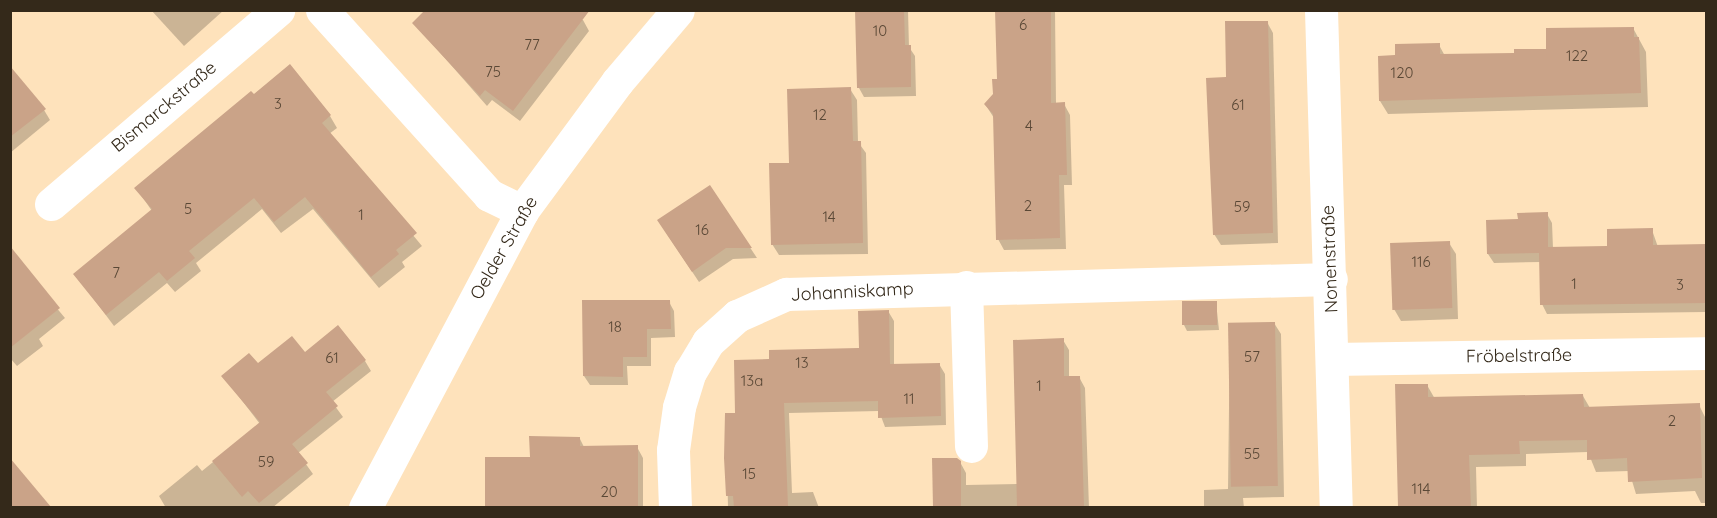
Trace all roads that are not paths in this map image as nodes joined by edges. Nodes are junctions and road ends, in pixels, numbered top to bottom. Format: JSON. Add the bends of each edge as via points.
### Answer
{"nodes":[{"id":1,"x":278,"y":10,"type":"edge"},
{"id":2,"x":322,"y":10,"type":"edge"},
{"id":3,"x":678,"y":10,"type":"edge"},
{"id":4,"x":1321,"y":10,"type":"edge"},
{"id":5,"x":51,"y":204,"type":"dead end"},
{"id":6,"x":522,"y":211,"type":"junction"},
{"id":7,"x":1331,"y":279,"type":"junction"},
{"id":8,"x":966,"y":287,"type":"junction"},
{"id":9,"x":1707,"y":353,"type":"edge"},
{"id":10,"x":1332,"y":359,"type":"junction"},
{"id":11,"x":971,"y":446,"type":"dead end"},
{"id":12,"x":364,"y":507,"type":"edge"},
{"id":13,"x":675,"y":507,"type":"edge"},
{"id":14,"x":1336,"y":507,"type":"edge"}],
"edges":[{"from":1,"to":5,"type":"street","name":"Bismarckstraße"},
{"from":2,"to":6,"type":"street","via":[[489,195]]},
{"from":3,"to":6,"type":"street","name":"Oelder Straße","via":[[617,82]]},
{"from":4,"to":7,"type":"street","name":"Nonenstraße"},
{"from":6,"to":12,"type":"street","name":"Oelder Straße"},
{"from":7,"to":8,"type":"street","name":"Johanniskamp"},
{"from":7,"to":10,"type":"street","name":"Nonenstraße"},
{"from":8,"to":11,"type":"street"},
{"from":8,"to":13,"type":"street","name":"Johanniskamp","via":[[786,294],[737,316],[708,342],[690,372],[679,407],[673,450]]},
{"from":9,"to":10,"type":"street","name":"Fröbelstraße"},
{"from":10,"to":14,"type":"street","name":"Nonenstraße"}]}
